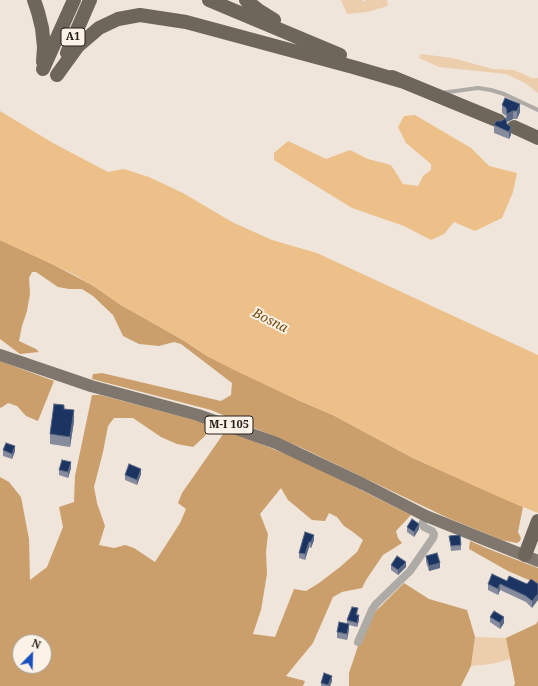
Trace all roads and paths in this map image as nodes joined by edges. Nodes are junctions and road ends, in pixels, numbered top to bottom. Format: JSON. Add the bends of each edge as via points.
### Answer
{"nodes":[{"id":1,"x":34,"y":0,"type":"edge"},
{"id":2,"x":74,"y":0,"type":"edge"},
{"id":3,"x":90,"y":0,"type":"edge"},
{"id":4,"x":210,"y":0,"type":"edge"},
{"id":5,"x":246,"y":0,"type":"edge"},
{"id":6,"x":324,"y":49,"type":"junction"},
{"id":7,"x":401,"y":81,"type":"junction"},
{"id":8,"x":432,"y":94,"type":"junction"},
{"id":9,"x":538,"y":110,"type":"edge"},
{"id":10,"x":499,"y":121,"type":"edge"},
{"id":11,"x":514,"y":127,"type":"dead end"},
{"id":12,"x":538,"y":138,"type":"edge"},
{"id":13,"x":0,"y":356,"type":"edge"},
{"id":14,"x":426,"y":516,"type":"junction"},
{"id":15,"x":536,"y":527,"type":"edge"},
{"id":16,"x":538,"y":548,"type":"edge"},
{"id":17,"x":525,"y":555,"type":"junction"},
{"id":18,"x":538,"y":561,"type":"edge"},
{"id":19,"x":358,"y":642,"type":"dead end"}],
"edges":[{"from":1,"to":2,"type":"highway","number":"A1","via":[[42,28],[43,70]]},
{"from":3,"to":7,"type":"highway","number":"A1","via":[[57,75],[78,46],[99,28],[118,19],[140,15],[186,22]]},
{"from":4,"to":6,"type":"highway"},
{"from":5,"to":6,"type":"highway","via":[[258,10]]},
{"from":6,"to":7,"type":"highway"},
{"from":7,"to":8,"type":"highway"},
{"from":8,"to":9,"type":"lane","via":[[478,88],[504,94]]},
{"from":8,"to":10,"type":"highway"},
{"from":11,"to":12,"type":"highway"},
{"from":13,"to":14,"type":"main road","number":"M-I 105","via":[[91,386],[227,424],[317,461]]},
{"from":14,"to":17,"type":"main road","number":"M-I 105"},
{"from":14,"to":19,"type":"street","via":[[422,524],[432,531],[433,538],[410,571],[376,604]]},
{"from":15,"to":16,"type":"highway","via":[[535,543]]},
{"from":15,"to":17,"type":"highway"},
{"from":17,"to":18,"type":"main road","number":"M-I 105"}]}
